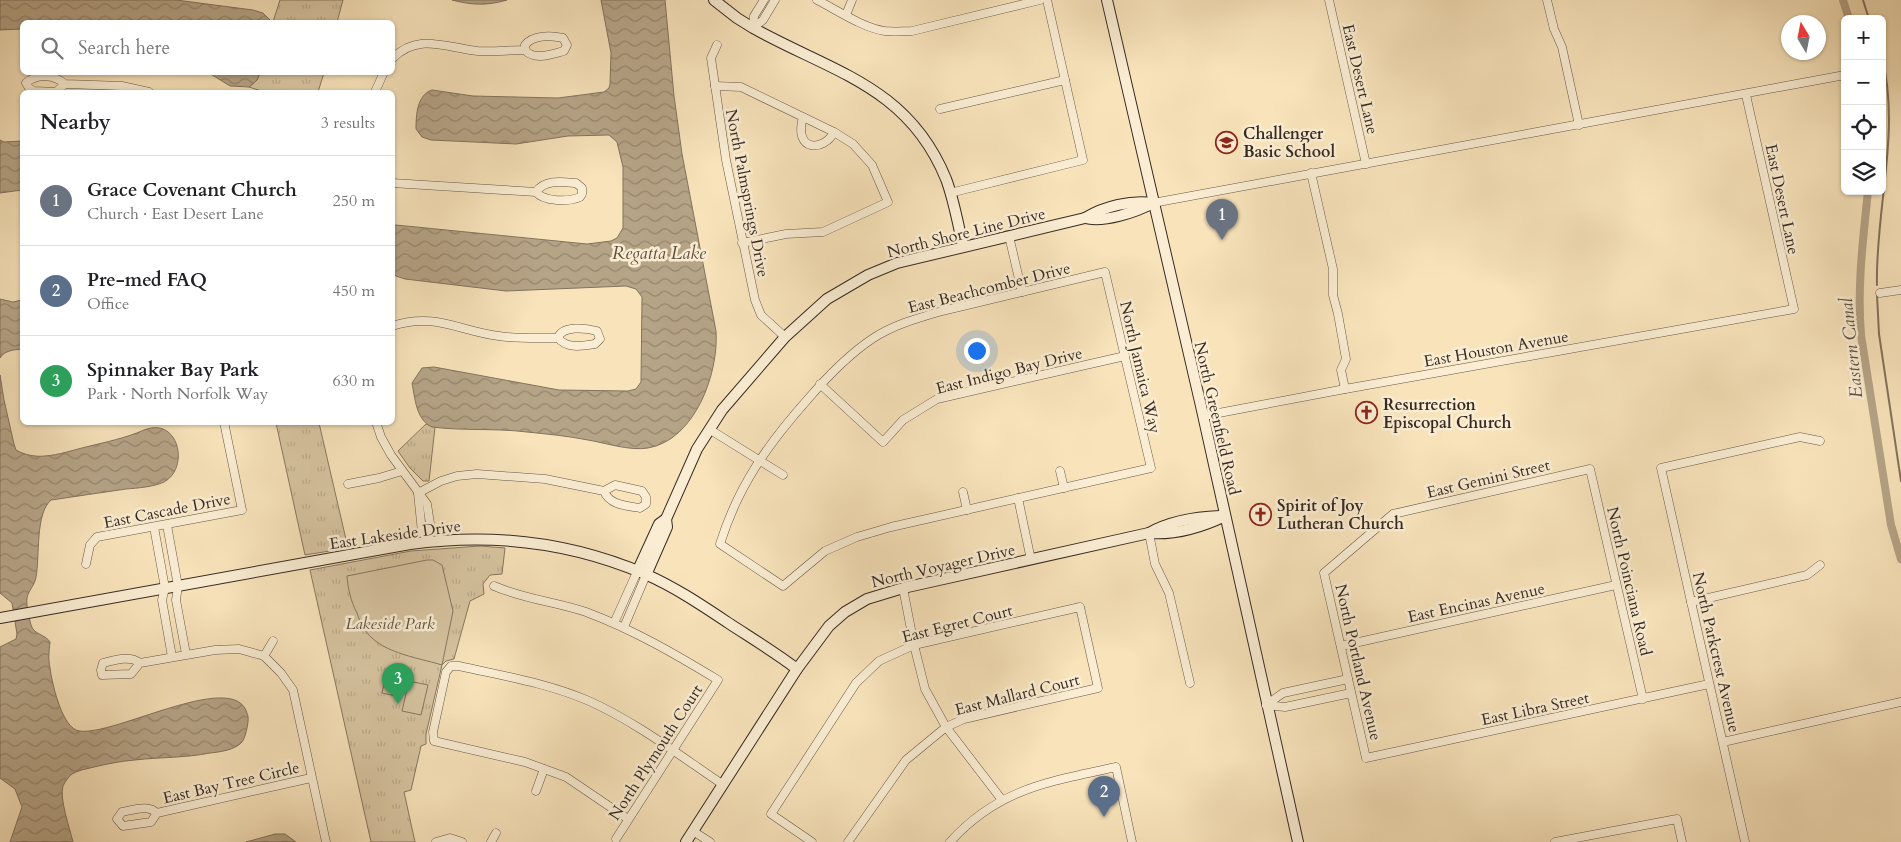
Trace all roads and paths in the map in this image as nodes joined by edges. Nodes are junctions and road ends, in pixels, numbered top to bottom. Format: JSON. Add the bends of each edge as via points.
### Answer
{"nodes":[{"id":1,"x":714,"y":0,"type":"edge"},
{"id":2,"x":764,"y":0,"type":"edge"},
{"id":3,"x":775,"y":0,"type":"edge"},
{"id":4,"x":817,"y":0,"type":"edge"},
{"id":5,"x":852,"y":0,"type":"edge"},
{"id":6,"x":1040,"y":0,"type":"edge"},
{"id":7,"x":1047,"y":0,"type":"edge"},
{"id":8,"x":1107,"y":0,"type":"edge"},
{"id":9,"x":1329,"y":0,"type":"edge"},
{"id":10,"x":1547,"y":0,"type":"edge"},
{"id":11,"x":846,"y":15,"type":"junction"},
{"id":12,"x":753,"y":28,"type":"junction"},
{"id":13,"x":718,"y":45,"type":"dead end"},
{"id":14,"x":525,"y":50,"type":"junction"},
{"id":15,"x":395,"y":57,"type":"edge"},
{"id":16,"x":382,"y":75,"type":"edge"},
{"id":17,"x":1841,"y":77,"type":"edge"},
{"id":18,"x":1066,"y":80,"type":"junction"},
{"id":19,"x":66,"y":84,"type":"dead end"},
{"id":20,"x":715,"y":86,"type":"junction"},
{"id":21,"x":140,"y":90,"type":"edge"},
{"id":22,"x":375,"y":90,"type":"edge"},
{"id":23,"x":1746,"y":94,"type":"junction"},
{"id":24,"x":940,"y":109,"type":"dead end"},
{"id":25,"x":803,"y":117,"type":"junction"},
{"id":26,"x":1579,"y":125,"type":"junction"},
{"id":27,"x":834,"y":132,"type":"junction"},
{"id":28,"x":1366,"y":164,"type":"junction"},
{"id":29,"x":1311,"y":173,"type":"junction"},
{"id":30,"x":395,"y":183,"type":"edge"},
{"id":31,"x":536,"y":192,"type":"junction"},
{"id":32,"x":950,"y":193,"type":"junction"},
{"id":33,"x":1153,"y":204,"type":"junction"},
{"id":34,"x":1009,"y":236,"type":"junction"},
{"id":35,"x":742,"y":243,"type":"junction"},
{"id":36,"x":963,"y":246,"type":"junction"},
{"id":37,"x":1105,"y":272,"type":"joint"},
{"id":38,"x":1901,"y":290,"type":"edge"},
{"id":39,"x":1022,"y":292,"type":"junction"},
{"id":40,"x":1880,"y":293,"type":"dead end"},
{"id":41,"x":1794,"y":309,"type":"joint"},
{"id":42,"x":395,"y":325,"type":"edge"},
{"id":43,"x":785,"y":337,"type":"junction"},
{"id":44,"x":558,"y":338,"type":"junction"},
{"id":45,"x":1125,"y":356,"type":"junction"},
{"id":46,"x":820,"y":384,"type":"junction"},
{"id":47,"x":1345,"y":389,"type":"junction"},
{"id":48,"x":1203,"y":416,"type":"junction"},
{"id":49,"x":225,"y":425,"type":"edge"},
{"id":50,"x":377,"y":425,"type":"edge"},
{"id":51,"x":709,"y":429,"type":"junction"},
{"id":52,"x":1820,"y":441,"type":"dead end"},
{"id":53,"x":759,"y":461,"type":"junction"},
{"id":54,"x":1590,"y":469,"type":"joint"},
{"id":55,"x":402,"y":471,"type":"junction"},
{"id":56,"x":1060,"y":471,"type":"dead end"},
{"id":57,"x":783,"y":475,"type":"dead end"},
{"id":58,"x":348,"y":484,"type":"dead end"},
{"id":59,"x":1064,"y":488,"type":"junction"},
{"id":60,"x":604,"y":491,"type":"junction"},
{"id":61,"x":418,"y":492,"type":"junction"},
{"id":62,"x":963,"y":492,"type":"dead end"},
{"id":63,"x":1018,"y":498,"type":"junction"},
{"id":64,"x":967,"y":510,"type":"junction"},
{"id":65,"x":1224,"y":516,"type":"junction"},
{"id":66,"x":167,"y":525,"type":"junction"},
{"id":67,"x":154,"y":527,"type":"junction"},
{"id":68,"x":1149,"y":533,"type":"junction"},
{"id":69,"x":428,"y":541,"type":"junction"},
{"id":70,"x":1031,"y":560,"type":"junction"},
{"id":71,"x":86,"y":564,"type":"dead end"},
{"id":72,"x":1820,"y":565,"type":"dead end"},
{"id":73,"x":642,"y":573,"type":"junction"},
{"id":74,"x":1324,"y":573,"type":"joint"},
{"id":75,"x":1616,"y":585,"type":"junction"},
{"id":76,"x":178,"y":586,"type":"junction"},
{"id":77,"x":494,"y":586,"type":"dead end"},
{"id":78,"x":165,"y":588,"type":"junction"},
{"id":79,"x":903,"y":588,"type":"junction"},
{"id":80,"x":1691,"y":602,"type":"junction"},
{"id":81,"x":0,"y":618,"type":"edge"},
{"id":82,"x":614,"y":623,"type":"junction"},
{"id":83,"x":624,"y":627,"type":"junction"},
{"id":84,"x":273,"y":641,"type":"dead end"},
{"id":85,"x":914,"y":645,"type":"junction"},
{"id":86,"x":1341,"y":646,"type":"junction"},
{"id":87,"x":186,"y":654,"type":"junction"},
{"id":88,"x":264,"y":656,"type":"junction"},
{"id":89,"x":172,"y":657,"type":"junction"},
{"id":90,"x":140,"y":663,"type":"junction"},
{"id":91,"x":797,"y":669,"type":"junction"},
{"id":92,"x":1348,"y":679,"type":"junction"},
{"id":93,"x":1190,"y":683,"type":"dead end"},
{"id":94,"x":1709,"y":684,"type":"junction"},
{"id":95,"x":1098,"y":688,"type":"joint"},
{"id":96,"x":1351,"y":692,"type":"junction"},
{"id":97,"x":1643,"y":699,"type":"junction"},
{"id":98,"x":1901,"y":702,"type":"edge"},
{"id":99,"x":1266,"y":705,"type":"junction"},
{"id":100,"x":946,"y":727,"type":"junction"},
{"id":101,"x":1723,"y":742,"type":"junction"},
{"id":102,"x":673,"y":751,"type":"junction"},
{"id":103,"x":1366,"y":758,"type":"joint"},
{"id":104,"x":544,"y":769,"type":"junction"},
{"id":105,"x":311,"y":778,"type":"junction"},
{"id":106,"x":722,"y":784,"type":"junction"},
{"id":107,"x":536,"y":791,"type":"dead end"},
{"id":108,"x":1002,"y":800,"type":"junction"},
{"id":109,"x":157,"y":812,"type":"junction"},
{"id":110,"x":628,"y":819,"type":"junction"},
{"id":111,"x":693,"y":830,"type":"junction"},
{"id":112,"x":496,"y":833,"type":"dead end"},
{"id":113,"x":616,"y":839,"type":"dead end"},
{"id":114,"x":326,"y":842,"type":"edge"},
{"id":115,"x":436,"y":842,"type":"edge"},
{"id":116,"x":462,"y":842,"type":"edge"},
{"id":117,"x":491,"y":842,"type":"edge"},
{"id":118,"x":686,"y":842,"type":"edge"},
{"id":119,"x":710,"y":842,"type":"edge"},
{"id":120,"x":812,"y":842,"type":"edge"},
{"id":121,"x":848,"y":842,"type":"edge"},
{"id":122,"x":950,"y":842,"type":"edge"},
{"id":123,"x":1132,"y":842,"type":"edge"},
{"id":124,"x":1298,"y":842,"type":"edge"},
{"id":125,"x":1555,"y":842,"type":"edge"},
{"id":126,"x":1682,"y":842,"type":"edge"},
{"id":127,"x":1745,"y":842,"type":"edge"}],
"edges":[{"from":1,"to":12,"type":"street"},
{"from":2,"to":12,"type":"street","via":[[754,16]]},
{"from":3,"to":12,"type":"street","via":[[763,20]]},
{"from":4,"to":11,"type":"street"},
{"from":5,"to":11,"type":"street"},
{"from":6,"to":11,"type":"street","via":[[912,31],[883,30]]},
{"from":7,"to":18,"type":"street"},
{"from":8,"to":33,"type":"street","name":"North Greenfield Road"},
{"from":9,"to":28,"type":"street","name":"East Desert Lane"},
{"from":10,"to":26,"type":"street","via":[[1562,47]]},
{"from":12,"to":32,"type":"street","via":[[859,80],[890,101],[930,148]]},
{"from":13,"to":20,"type":"street","name":"North Palmsprings Drive","via":[[711,58]]},
{"from":14,"to":14,"type":"street","via":[[541,56],[564,51],[567,44],[562,38],[546,36],[533,38]]},
{"from":14,"to":15,"type":"street","via":[[481,51],[424,43],[410,46]]},
{"from":16,"to":22,"type":"street"},
{"from":17,"to":23,"type":"street"},
{"from":18,"to":24,"type":"street"},
{"from":18,"to":32,"type":"street","via":[[1083,160]]},
{"from":19,"to":21,"type":"street","via":[[122,86]]},
{"from":20,"to":25,"type":"street","via":[[741,87]]},
{"from":20,"to":35,"type":"street","name":"North Palmsprings Drive"},
{"from":23,"to":26,"type":"street"},
{"from":23,"to":41,"type":"street","name":"East Desert Lane"},
{"from":25,"to":27,"type":"street"},
{"from":25,"to":27,"type":"street","via":[[800,135],[809,145],[825,142]]},
{"from":26,"to":28,"type":"street"},
{"from":27,"to":35,"type":"street","via":[[853,144],[872,165],[888,202],[823,232],[786,234]]},
{"from":28,"to":29,"type":"street"},
{"from":29,"to":33,"type":"street"},
{"from":29,"to":47,"type":"street","via":[[1333,269],[1333,295],[1346,359],[1342,370]]},
{"from":30,"to":31,"type":"street"},
{"from":31,"to":31,"type":"street","via":[[546,199],[576,199],[582,194],[582,188],[576,183],[548,183]]},
{"from":32,"to":36,"type":"street"},
{"from":33,"to":34,"type":"street","name":"North Shore Line Drive","via":[[1138,201],[1097,211],[1085,218]]},
{"from":33,"to":48,"type":"street","name":"North Greenfield Road"},
{"from":34,"to":36,"type":"street","name":"North Shore Line Drive"},
{"from":34,"to":39,"type":"street"},
{"from":35,"to":43,"type":"street","name":"North Palmsprings Drive","via":[[757,307],[767,322]]},
{"from":36,"to":43,"type":"street","name":"North Shore Line Drive","via":[[898,263],[868,275],[827,299]]},
{"from":37,"to":39,"type":"street","name":"East Beachcomber Drive"},
{"from":37,"to":45,"type":"street","name":"North Jamaica Way"},
{"from":38,"to":40,"type":"street"},
{"from":39,"to":46,"type":"street","name":"East Beachcomber Drive","via":[[942,310],[892,328],[851,355]]},
{"from":41,"to":47,"type":"street","name":"East Houston Avenue"},
{"from":42,"to":44,"type":"street","via":[[429,320],[499,336]]},
{"from":43,"to":51,"type":"street","name":"North Shore Line Drive","via":[[732,396]]},
{"from":44,"to":44,"type":"street","via":[[569,346],[595,344],[600,339],[597,331],[590,329],[563,331]]},
{"from":45,"to":46,"type":"street","name":"East Indigo Bay Drive","via":[[937,399],[903,420],[884,442]]},
{"from":45,"to":59,"type":"street","name":"North Jamaica Way","via":[[1151,468]]},
{"from":46,"to":53,"type":"street","name":"East Beachcomber Drive"},
{"from":47,"to":48,"type":"street","name":"East Houston Avenue"},
{"from":48,"to":65,"type":"street","name":"North Greenfield Road"},
{"from":49,"to":66,"type":"street","name":"East Cascade Drive","via":[[242,510]]},
{"from":50,"to":55,"type":"street","via":[[391,456]]},
{"from":51,"to":53,"type":"street"},
{"from":51,"to":73,"type":"street","name":"North Shore Line Drive","via":[[688,467],[666,519],[667,528]]},
{"from":52,"to":80,"type":"street","name":"North Parkcrest Avenue","via":[[1800,437],[1661,468]]},
{"from":53,"to":57,"type":"street"},
{"from":53,"to":64,"type":"street","name":"East Beachcomber Drive","via":[[732,510],[720,544],[783,586],[825,551],[857,537]]},
{"from":54,"to":74,"type":"street","name":"East Gemini Street","via":[[1393,514]]},
{"from":54,"to":75,"type":"street","name":"North Poinciana Road"},
{"from":55,"to":58,"type":"street"},
{"from":55,"to":61,"type":"street"},
{"from":56,"to":59,"type":"street"},
{"from":59,"to":63,"type":"street"},
{"from":60,"to":60,"type":"street","via":[[613,502],[640,508],[646,504],[642,491],[615,485]]},
{"from":60,"to":61,"type":"street","via":[[545,479],[477,474],[457,476]]},
{"from":61,"to":69,"type":"street","via":[[429,509],[431,530]]},
{"from":62,"to":64,"type":"street"},
{"from":63,"to":64,"type":"street"},
{"from":63,"to":70,"type":"street"},
{"from":65,"to":68,"type":"street","name":"North Voyager Drive","via":[[1204,516],[1162,525]]},
{"from":65,"to":99,"type":"street","name":"North Greenfield Road"},
{"from":66,"to":67,"type":"street","name":"East Cascade Drive"},
{"from":66,"to":76,"type":"street"},
{"from":67,"to":71,"type":"street","name":"East Cascade Drive","via":[[97,537],[90,545]]},
{"from":67,"to":78,"type":"street"},
{"from":68,"to":70,"type":"street","name":"North Voyager Drive"},
{"from":68,"to":93,"type":"street","via":[[1155,564],[1169,593]]},
{"from":69,"to":73,"type":"street","name":"East Lakeside Drive","via":[[474,538],[518,541],[580,552]]},
{"from":69,"to":76,"type":"street","name":"East Lakeside Drive"},
{"from":70,"to":79,"type":"street","name":"North Voyager Drive"},
{"from":72,"to":80,"type":"street","via":[[1807,575]]},
{"from":73,"to":82,"type":"street"},
{"from":73,"to":83,"type":"street"},
{"from":73,"to":91,"type":"street","name":"East Lakeside Drive","via":[[702,606]]},
{"from":74,"to":86,"type":"street","name":"North Portland Avenue"},
{"from":75,"to":86,"type":"street","name":"East Encinas Avenue"},
{"from":75,"to":97,"type":"street","name":"North Poinciana Road"},
{"from":76,"to":78,"type":"street","name":"East Lakeside Drive"},
{"from":76,"to":87,"type":"street","via":[[176,600]]},
{"from":77,"to":82,"type":"street"},
{"from":78,"to":81,"type":"street","name":"East Lakeside Drive"},
{"from":78,"to":89,"type":"street","via":[[162,600]]},
{"from":79,"to":85,"type":"street"},
{"from":79,"to":91,"type":"street","name":"North Voyager Drive","via":[[867,599],[845,612],[829,626]]},
{"from":80,"to":94,"type":"street","name":"North Parkcrest Avenue"},
{"from":82,"to":83,"type":"street"},
{"from":83,"to":102,"type":"street","name":"North Plymouth Court","via":[[658,643],[718,680]]},
{"from":84,"to":88,"type":"street"},
{"from":85,"to":95,"type":"street","name":"East Egret Court","via":[[1080,607]]},
{"from":85,"to":100,"type":"street","via":[[925,689]]},
{"from":85,"to":120,"type":"street","name":"East Egret Court","via":[[879,661],[856,683],[771,814]]},
{"from":86,"to":92,"type":"street","name":"North Portland Avenue"},
{"from":87,"to":88,"type":"street","via":[[239,650]]},
{"from":87,"to":89,"type":"street"},
{"from":88,"to":105,"type":"street","via":[[293,690]]},
{"from":89,"to":90,"type":"street"},
{"from":90,"to":90,"type":"street","via":[[134,658],[103,663],[102,676],[131,674]]},
{"from":91,"to":106,"type":"street","name":"North Voyager Drive"},
{"from":92,"to":96,"type":"street","name":"North Portland Avenue"},
{"from":92,"to":99,"type":"street","via":[[1283,693]]},
{"from":94,"to":97,"type":"street","name":"East Libra Street"},
{"from":94,"to":101,"type":"street","name":"North Parkcrest Avenue"},
{"from":95,"to":100,"type":"street","name":"East Mallard Court","via":[[964,719]]},
{"from":96,"to":99,"type":"street","via":[[1285,707]]},
{"from":96,"to":103,"type":"street","name":"North Portland Avenue"},
{"from":97,"to":103,"type":"street","name":"East Libra Street"},
{"from":98,"to":101,"type":"street"},
{"from":99,"to":124,"type":"street","name":"North Greenfield Road"},
{"from":100,"to":108,"type":"street"},
{"from":100,"to":121,"type":"street","name":"East Mallard Court","via":[[906,760]]},
{"from":101,"to":127,"type":"street","name":"North Parkcrest Avenue"},
{"from":102,"to":104,"type":"street","via":[[631,723],[589,701],[554,688],[451,666],[446,672],[433,732],[434,741]]},
{"from":102,"to":106,"type":"street"},
{"from":102,"to":110,"type":"street","name":"North Plymouth Court"},
{"from":104,"to":107,"type":"street"},
{"from":104,"to":110,"type":"street","via":[[566,777]]},
{"from":105,"to":109,"type":"street","name":"East Bay Tree Circle"},
{"from":105,"to":114,"type":"street"},
{"from":106,"to":111,"type":"street","name":"North Voyager Drive"},
{"from":108,"to":122,"type":"street","via":[[967,824]]},
{"from":108,"to":123,"type":"street","via":[[1042,783],[1116,767]]},
{"from":109,"to":109,"type":"street","name":"East Bay Tree Circle","via":[[145,808],[122,812],[117,819],[123,826],[136,826],[151,822]]},
{"from":110,"to":113,"type":"street","name":"North Plymouth Court"},
{"from":111,"to":118,"type":"street","name":"North Voyager Drive"},
{"from":111,"to":119,"type":"street"},
{"from":112,"to":117,"type":"street"},
{"from":115,"to":116,"type":"street","via":[[450,838]]},
{"from":125,"to":126,"type":"street","via":[[1677,819]]}]}
